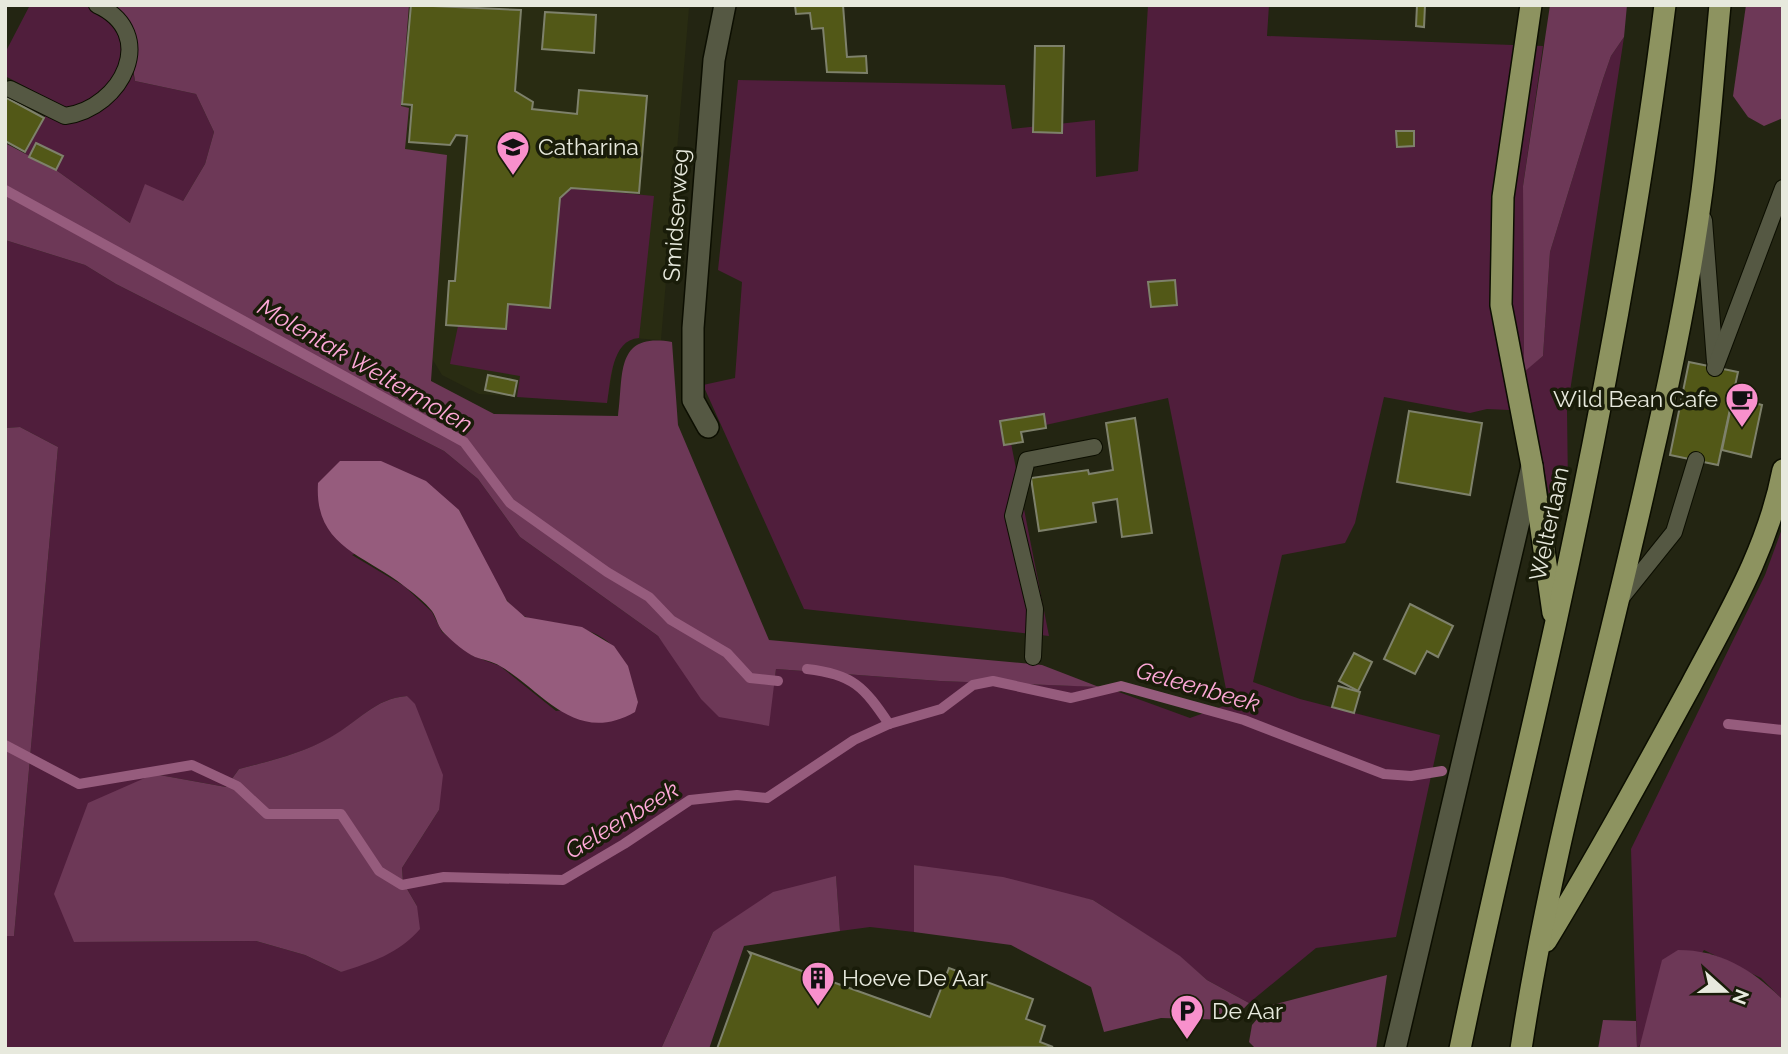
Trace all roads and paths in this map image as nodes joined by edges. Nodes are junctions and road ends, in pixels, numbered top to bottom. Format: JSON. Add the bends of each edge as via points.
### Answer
{"nodes":[{"id":1,"x":97,"y":5,"type":"edge"},
{"id":2,"x":726,"y":5,"type":"edge"},
{"id":3,"x":1531,"y":5,"type":"edge"},
{"id":4,"x":1665,"y":5,"type":"edge"},
{"id":5,"x":1720,"y":5,"type":"edge"},
{"id":6,"x":10,"y":89,"type":"dead end"},
{"id":7,"x":1783,"y":188,"type":"edge"},
{"id":8,"x":1702,"y":192,"type":"junction"},
{"id":9,"x":708,"y":427,"type":"dead end"},
{"id":10,"x":1094,"y":447,"type":"dead end"},
{"id":11,"x":1696,"y":460,"type":"dead end"},
{"id":12,"x":1532,"y":466,"type":"junction"},
{"id":13,"x":1783,"y":470,"type":"edge"},
{"id":14,"x":1615,"y":605,"type":"junction"},
{"id":15,"x":1555,"y":625,"type":"junction"},
{"id":16,"x":1032,"y":657,"type":"dead end"},
{"id":17,"x":1536,"y":958,"type":"junction"},
{"id":18,"x":1395,"y":1049,"type":"edge"},
{"id":19,"x":1460,"y":1049,"type":"edge"},
{"id":20,"x":1521,"y":1049,"type":"edge"}],
"edges":[{"from":1,"to":6,"type":"lane","via":[[123,27],[129,44],[126,70],[116,90],[93,109],[65,116]]},
{"from":2,"to":9,"type":"street","name":"Smidserweg","via":[[714,60],[693,328],[693,400]]},
{"from":3,"to":12,"type":"main road","via":[[1500,246],[1501,305]]},
{"from":4,"to":15,"type":"main road","name":"Welterlaan","via":[[1606,377]]},
{"from":5,"to":8,"type":"main road"},
{"from":7,"to":8,"type":"lane","via":[[1716,368]]},
{"from":8,"to":14,"type":"main road","via":[[1650,465]]},
{"from":10,"to":16,"type":"lane","via":[[1027,460],[1013,516],[1035,609]]},
{"from":11,"to":14,"type":"lane","via":[[1674,532]]},
{"from":12,"to":15,"type":"main road"},
{"from":12,"to":18,"type":"street","name":"Welterlaan"},
{"from":13,"to":17,"type":"main road","via":[[1753,569]]},
{"from":14,"to":17,"type":"main road"},
{"from":15,"to":19,"type":"main road","name":"Welterlaan"},
{"from":17,"to":20,"type":"main road"}]}
